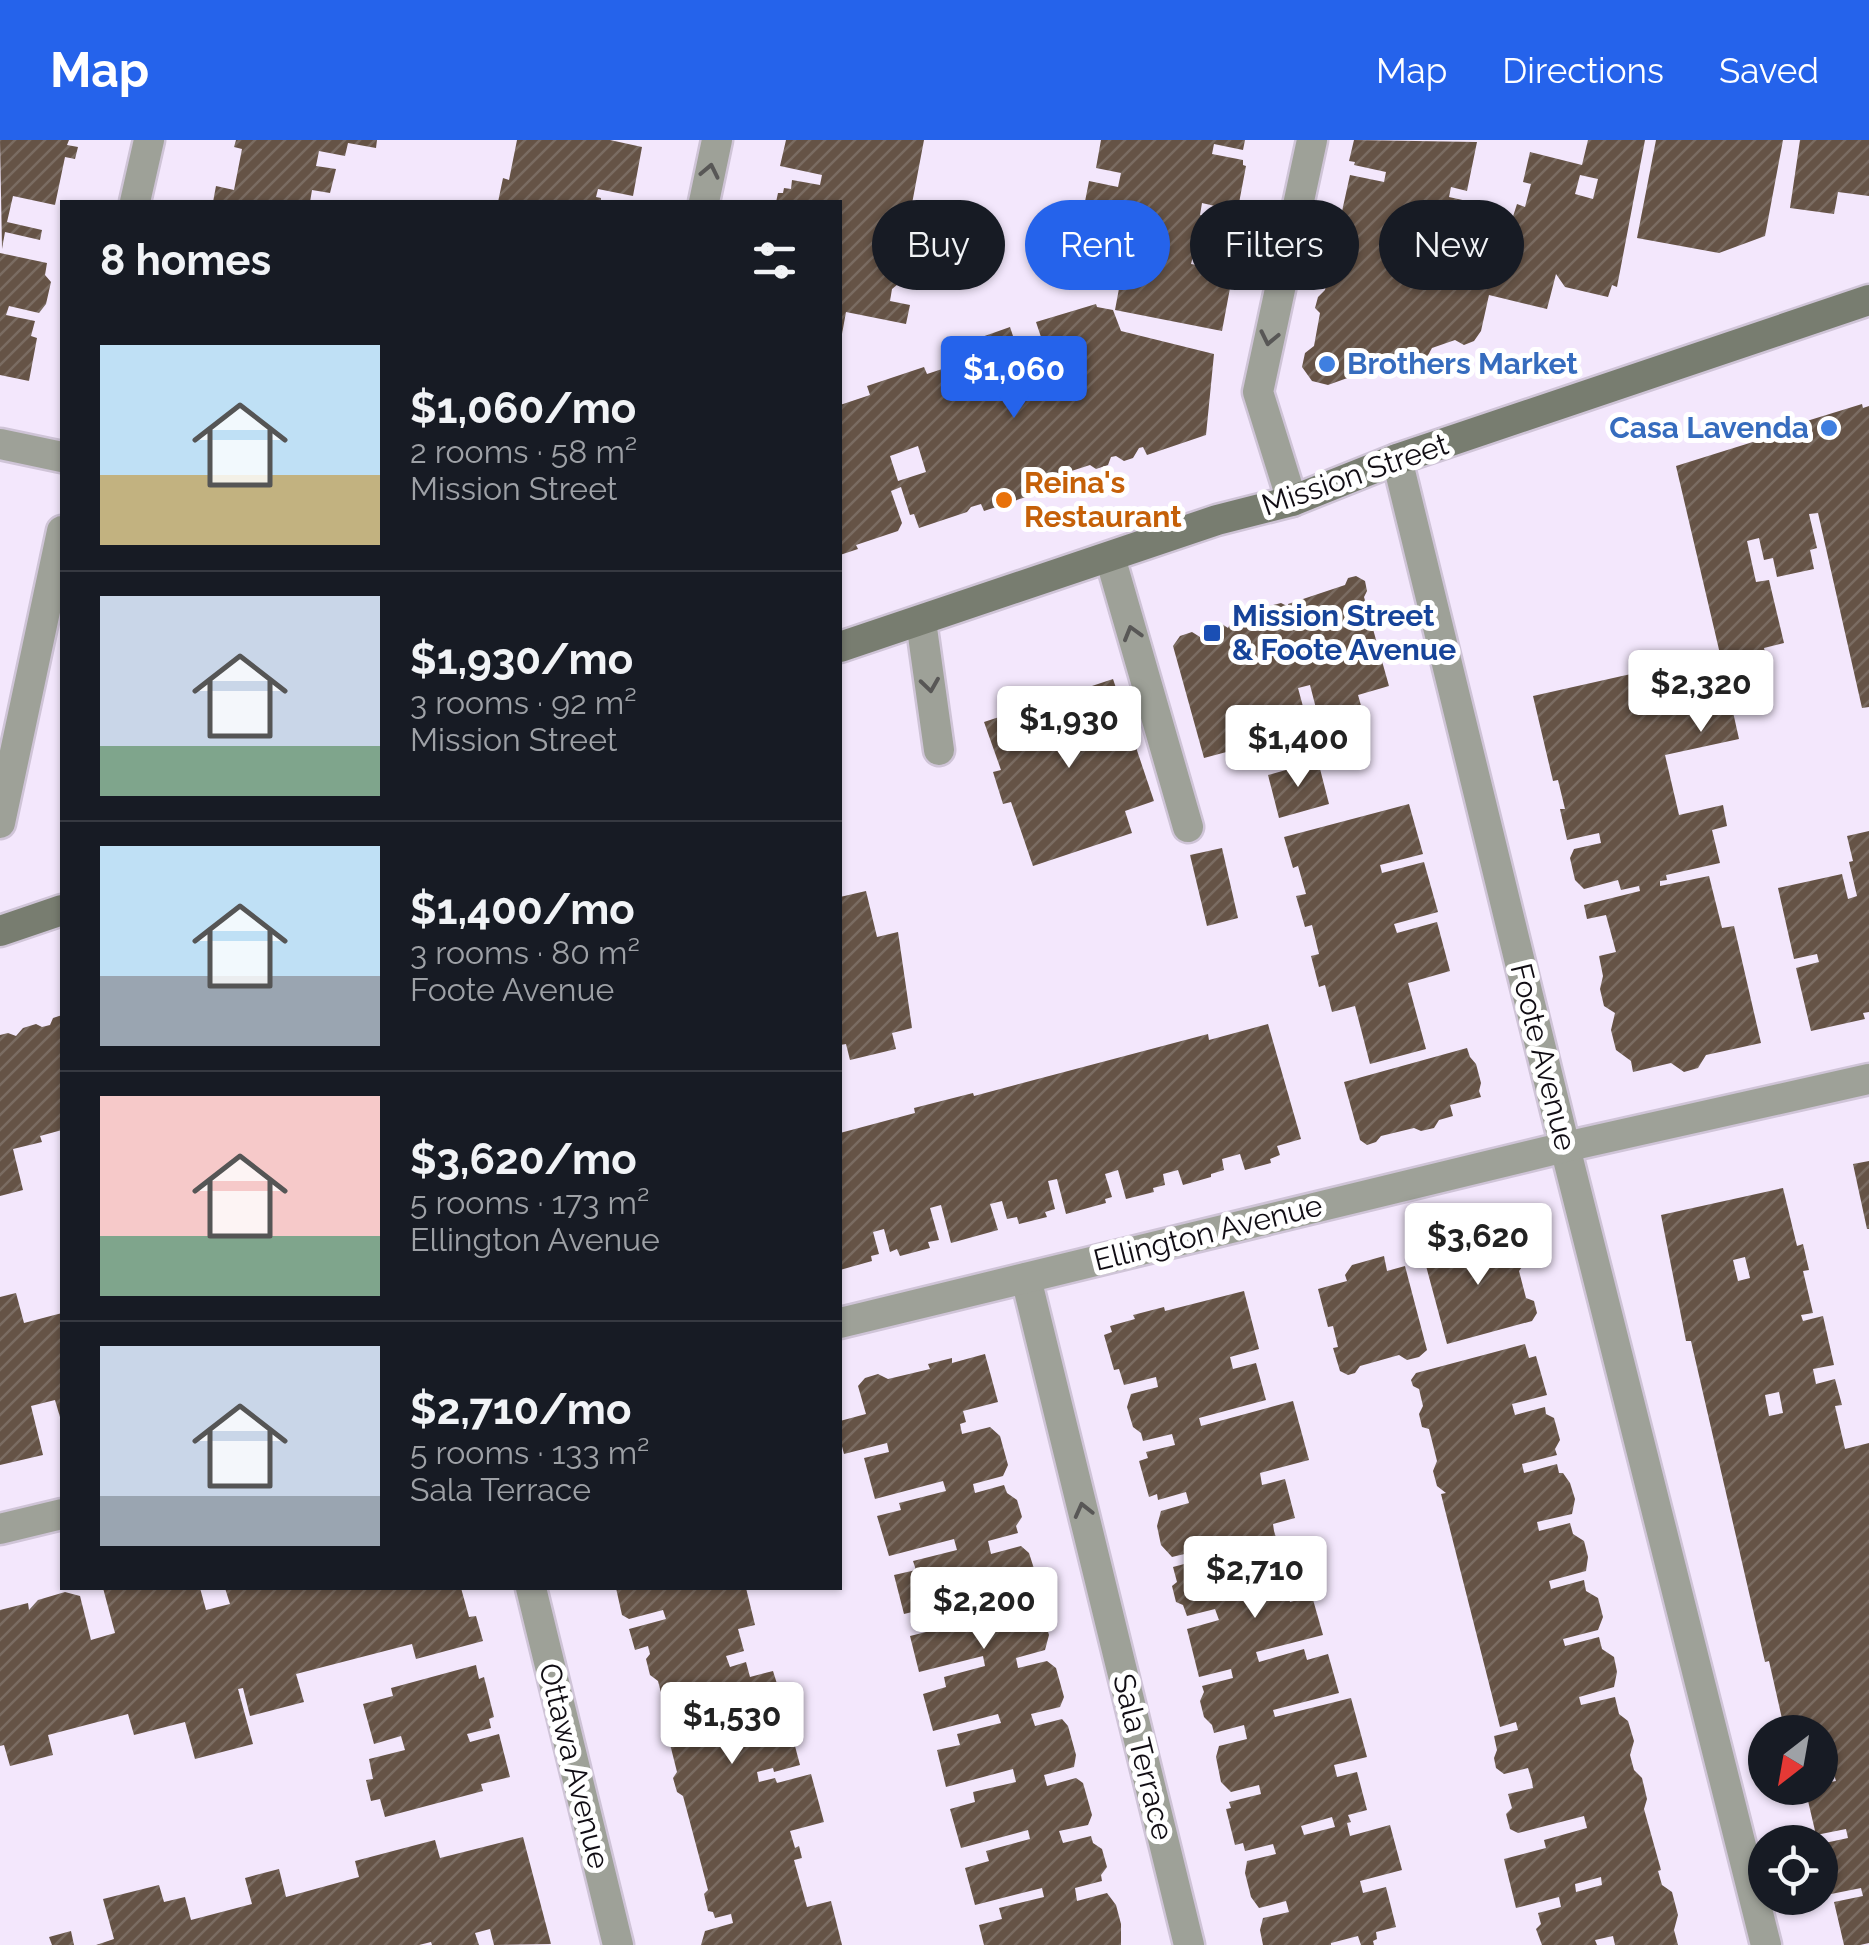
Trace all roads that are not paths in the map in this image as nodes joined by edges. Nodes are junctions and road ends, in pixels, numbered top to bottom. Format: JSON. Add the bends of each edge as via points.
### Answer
{"nodes":[{"id":1,"x":149,"y":140,"type":"edge"},
{"id":2,"x":717,"y":140,"type":"edge"},
{"id":3,"x":1312,"y":140,"type":"edge"},
{"id":4,"x":135,"y":200,"type":"edge"},
{"id":5,"x":704,"y":200,"type":"edge"},
{"id":6,"x":1869,"y":300,"type":"edge"},
{"id":7,"x":0,"y":444,"type":"edge"},
{"id":8,"x":60,"y":457,"type":"edge"},
{"id":9,"x":1397,"y":460,"type":"junction"},
{"id":10,"x":1292,"y":501,"type":"junction"},
{"id":11,"x":60,"y":540,"type":"edge"},
{"id":12,"x":1110,"y":556,"type":"junction"},
{"id":13,"x":920,"y":620,"type":"junction"},
{"id":14,"x":842,"y":646,"type":"edge"},
{"id":15,"x":939,"y":750,"type":"dead end"},
{"id":16,"x":0,"y":822,"type":"edge"},
{"id":17,"x":1188,"y":828,"type":"dead end"},
{"id":18,"x":60,"y":911,"type":"edge"},
{"id":19,"x":0,"y":931,"type":"edge"},
{"id":20,"x":1869,"y":1078,"type":"edge"},
{"id":21,"x":1565,"y":1147,"type":"junction"},
{"id":22,"x":1026,"y":1278,"type":"junction"},
{"id":23,"x":842,"y":1323,"type":"edge"},
{"id":24,"x":60,"y":1514,"type":"edge"},
{"id":25,"x":0,"y":1529,"type":"edge"},
{"id":26,"x":530,"y":1590,"type":"edge"},
{"id":27,"x":618,"y":1945,"type":"edge"},
{"id":28,"x":1189,"y":1945,"type":"edge"},
{"id":29,"x":1766,"y":1945,"type":"edge"}],
"edges":[{"from":1,"to":4,"type":"street"},
{"from":5,"to":2,"type":"street","one_way":true},
{"from":3,"to":10,"type":"street","one_way":true,"via":[[1258,392]]},
{"from":6,"to":9,"type":"main road","name":"Mission Street"},
{"from":7,"to":8,"type":"street"},
{"from":9,"to":10,"type":"main road","name":"Mission Street"},
{"from":9,"to":21,"type":"street","name":"Foote Avenue"},
{"from":10,"to":12,"type":"main road","name":"Mission Street"},
{"from":11,"to":16,"type":"street"},
{"from":12,"to":13,"type":"main road","name":"Mission Street"},
{"from":17,"to":12,"type":"street","one_way":true},
{"from":13,"to":14,"type":"main road","name":"Mission Street"},
{"from":13,"to":15,"type":"street","one_way":true},
{"from":18,"to":19,"type":"main road"},
{"from":20,"to":21,"type":"street","name":"Ellington Avenue"},
{"from":21,"to":22,"type":"street","name":"Ellington Avenue"},
{"from":21,"to":29,"type":"street","name":"Foote Avenue"},
{"from":22,"to":23,"type":"street","name":"Ellington Avenue"},
{"from":28,"to":22,"type":"street","name":"Sala Terrace","one_way":true},
{"from":24,"to":25,"type":"street"},
{"from":26,"to":27,"type":"street","name":"Ottawa Avenue"}]}
